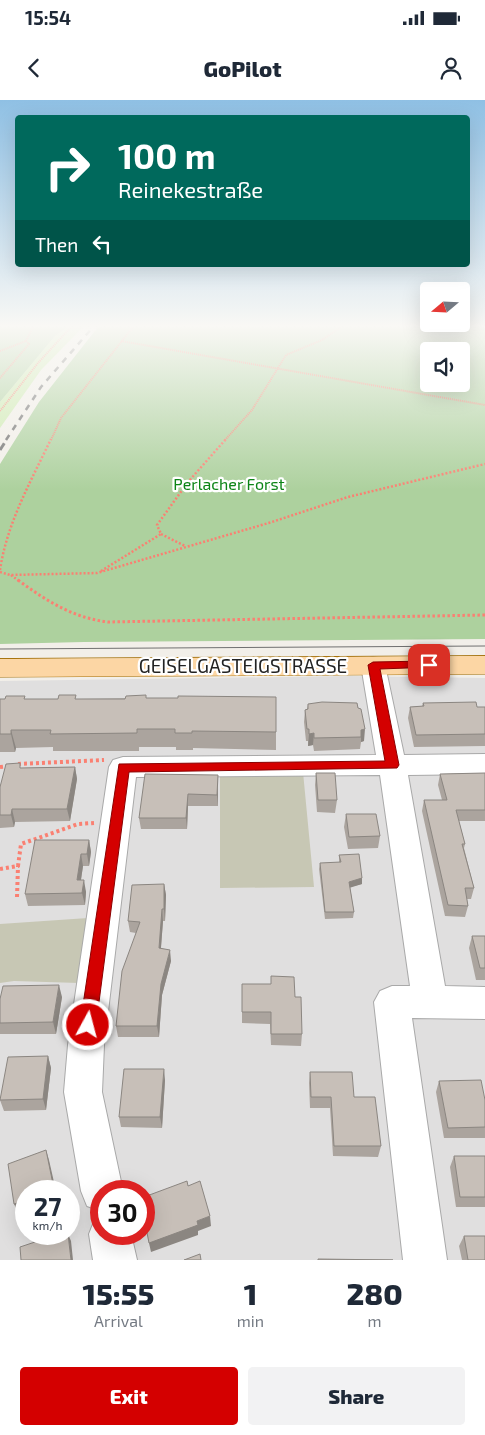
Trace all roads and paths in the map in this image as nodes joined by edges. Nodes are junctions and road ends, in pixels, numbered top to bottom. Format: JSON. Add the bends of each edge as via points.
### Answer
{"nodes":[{"id":1,"x":24,"y":381,"type":"edge"},
{"id":2,"x":90,"y":381,"type":"edge"},
{"id":3,"x":269,"y":381,"type":"edge"},
{"id":4,"x":340,"y":381,"type":"edge"},
{"id":5,"x":484,"y":406,"type":"edge"},
{"id":6,"x":0,"y":411,"type":"edge"},
{"id":7,"x":485,"y":464,"type":"edge"},
{"id":8,"x":161,"y":534,"type":"junction"},
{"id":9,"x":185,"y":546,"type":"junction"},
{"id":10,"x":0,"y":571,"type":"edge"},
{"id":11,"x":98,"y":573,"type":"junction"},
{"id":12,"x":10,"y":575,"type":"junction"},
{"id":13,"x":485,"y":615,"type":"edge"},
{"id":14,"x":373,"y":665,"type":"junction"},
{"id":15,"x":485,"y":665,"type":"edge"},
{"id":16,"x":0,"y":668,"type":"edge"},
{"id":17,"x":485,"y":764,"type":"edge"},
{"id":18,"x":392,"y":765,"type":"junction"},
{"id":19,"x":0,"y":767,"type":"edge"},
{"id":20,"x":123,"y":767,"type":"junction"},
{"id":21,"x":93,"y":823,"type":"dead end"},
{"id":22,"x":18,"y":866,"type":"junction"},
{"id":23,"x":0,"y":869,"type":"edge"},
{"id":24,"x":17,"y":898,"type":"dead end"},
{"id":25,"x":430,"y":1002,"type":"junction"},
{"id":26,"x":485,"y":1002,"type":"edge"},
{"id":27,"x":100,"y":1180,"type":"edge"},
{"id":28,"x":112,"y":1245,"type":"edge"},
{"id":29,"x":115,"y":1260,"type":"edge"},
{"id":30,"x":425,"y":1260,"type":"edge"}],
"edges":[{"from":1,"to":6,"type":"path"},
{"from":2,"to":10,"type":"path","via":[[61,418],[15,516]]},
{"from":3,"to":8,"type":"path","via":[[252,410],[188,482],[157,525]]},
{"from":4,"to":5,"type":"path"},
{"from":7,"to":9,"type":"path","via":[[329,502],[277,522]]},
{"from":8,"to":9,"type":"path"},
{"from":8,"to":11,"type":"path"},
{"from":9,"to":11,"type":"path"},
{"from":10,"to":12,"type":"path"},
{"from":11,"to":12,"type":"path"},
{"from":12,"to":13,"type":"path","via":[[57,606],[99,621]]},
{"from":14,"to":15,"type":"main road","name":"GEISELGASTEIGSTRASSE"},
{"from":14,"to":16,"type":"main road","name":"GEISELGASTEIGSTRASSE"},
{"from":14,"to":18,"type":"street"},
{"from":17,"to":18,"type":"street"},
{"from":18,"to":20,"type":"street"},
{"from":18,"to":25,"type":"street"},
{"from":19,"to":20,"type":"path","via":[[110,759]]},
{"from":20,"to":27,"type":"street","via":[[85,1054],[84,1092]]},
{"from":21,"to":22,"type":"path","via":[[78,824],[21,844]]},
{"from":22,"to":23,"type":"path"},
{"from":22,"to":24,"type":"path"},
{"from":25,"to":26,"type":"street"},
{"from":25,"to":30,"type":"street","via":[[392,1002]]},
{"from":28,"to":29,"type":"street"}]}
